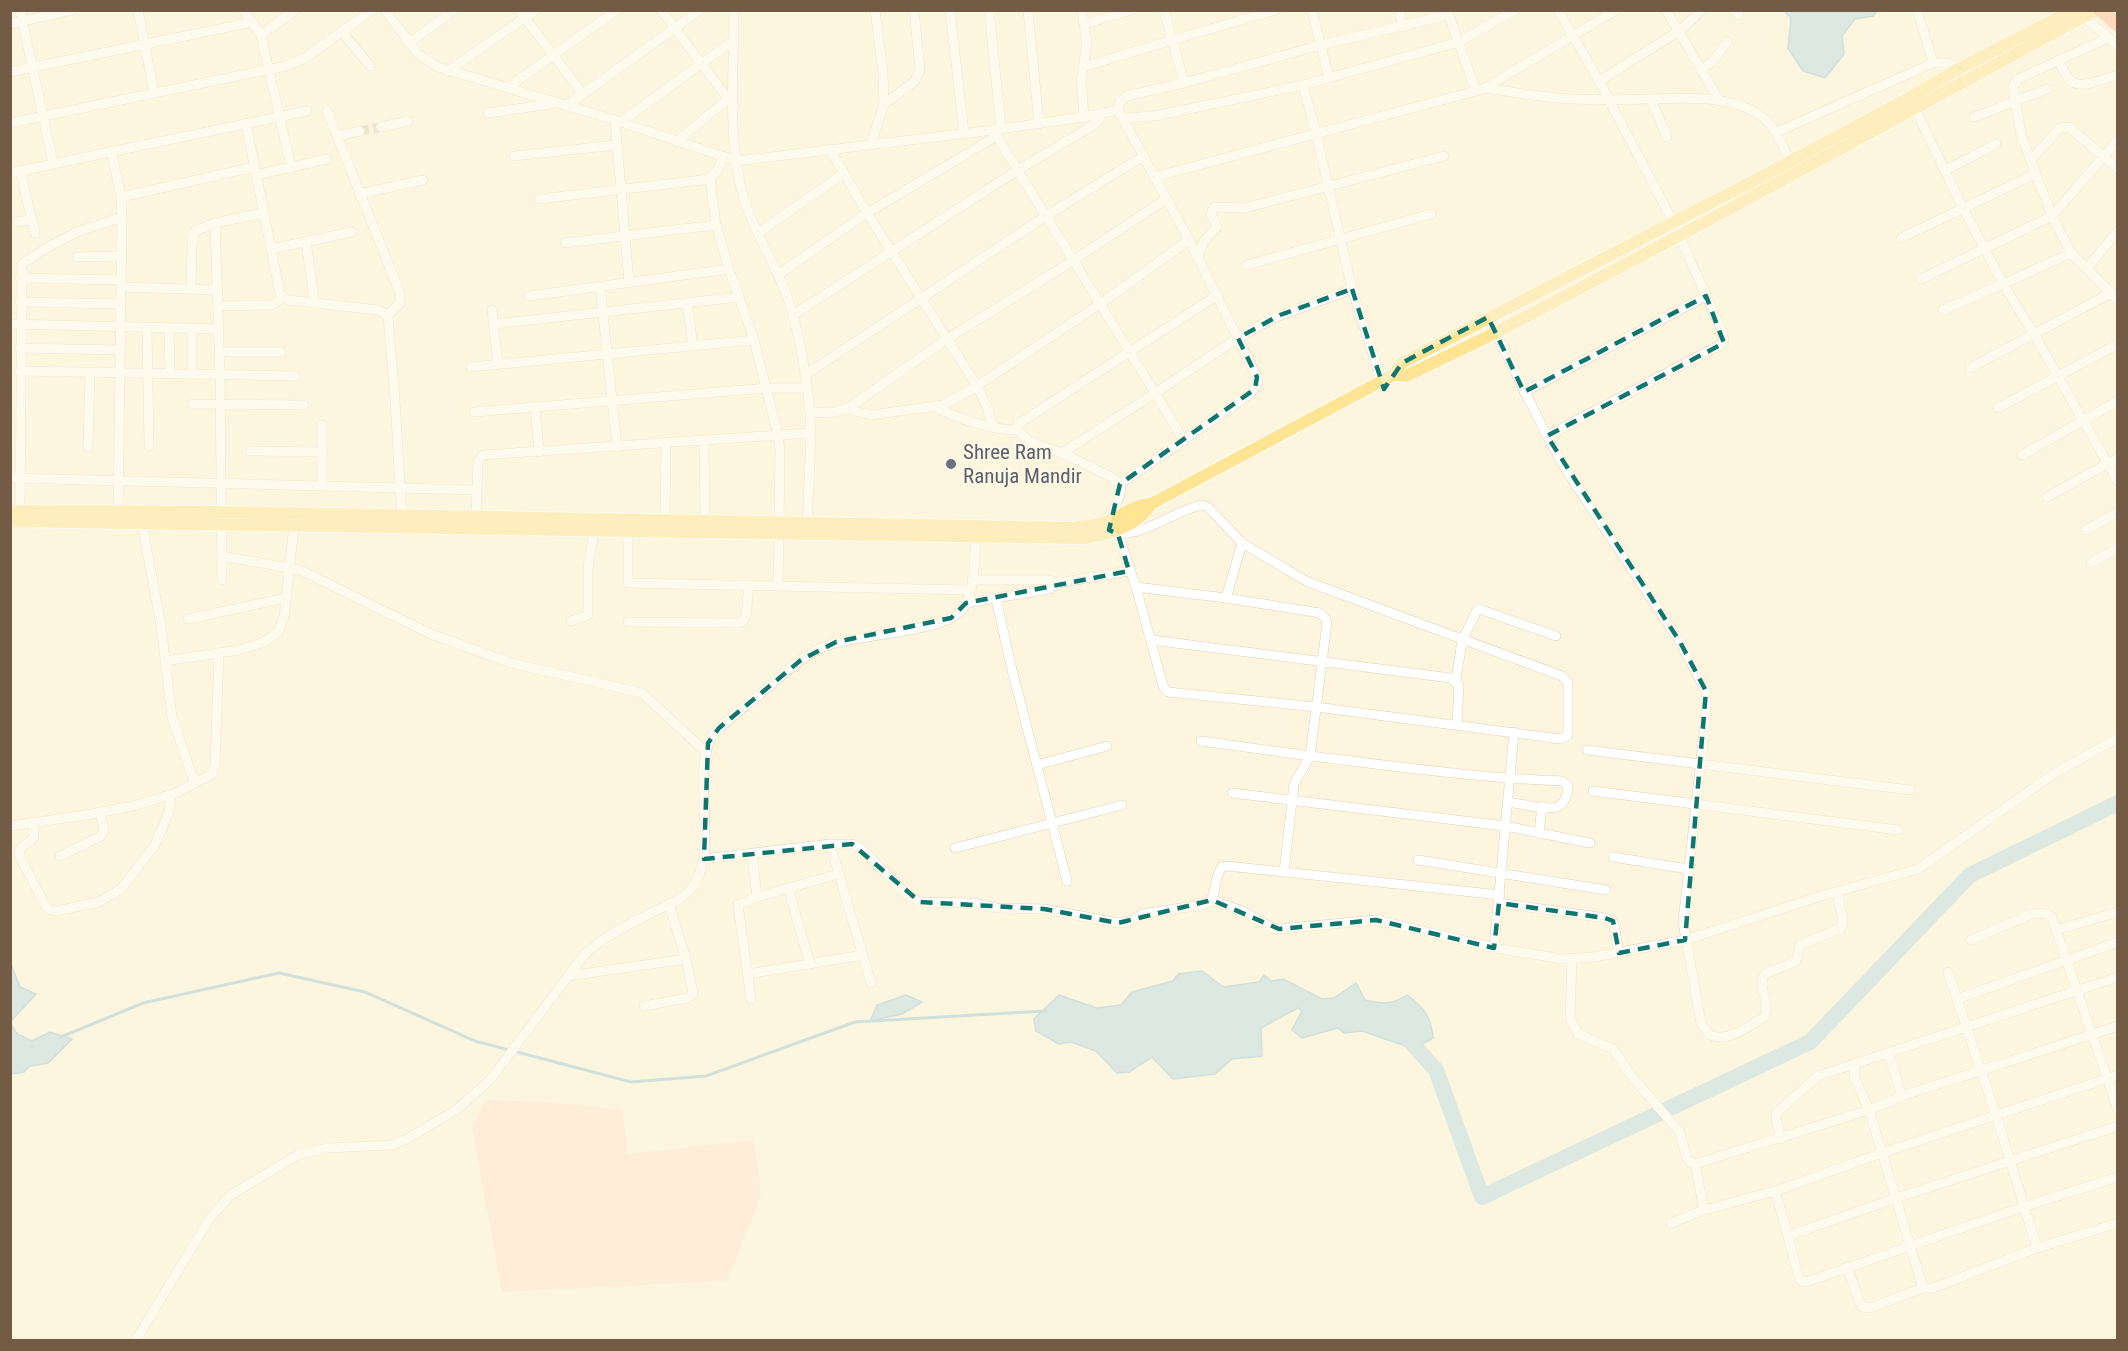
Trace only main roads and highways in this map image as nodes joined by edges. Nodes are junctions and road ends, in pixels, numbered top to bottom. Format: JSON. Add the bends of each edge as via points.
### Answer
{"nodes":[{"id":1,"x":2094,"y":14,"type":"edge"},
{"id":2,"x":1840,"y":134,"type":"junction"},
{"id":3,"x":1847,"y":147,"type":"junction"},
{"id":4,"x":1387,"y":379,"type":"junction"},
{"id":5,"x":15,"y":511,"type":"edge"},
{"id":6,"x":118,"y":517,"type":"junction"},
{"id":7,"x":221,"y":518,"type":"junction"},
{"id":8,"x":10,"y":521,"type":"edge"},
{"id":9,"x":402,"y":522,"type":"junction"},
{"id":10,"x":557,"y":525,"type":"junction"},
{"id":11,"x":779,"y":528,"type":"junction"}],
"edges":[{"from":1,"to":2,"type":"main road","via":[[1960,68]]},
{"from":1,"to":3,"type":"main road"},
{"from":2,"to":3,"type":"main road"},
{"from":2,"to":4,"type":"main road","via":[[1401,363]]},
{"from":3,"to":4,"type":"main road","via":[[1495,333],[1406,376]]},
{"from":4,"to":11,"type":"main road","via":[[1093,537]]},
{"from":5,"to":6,"type":"main road"},
{"from":6,"to":7,"type":"main road"},
{"from":6,"to":7,"type":"main road","via":[[142,524]]},
{"from":6,"to":8,"type":"main road"},
{"from":7,"to":9,"type":"main road"},
{"from":7,"to":9,"type":"main road","via":[[294,525]]},
{"from":9,"to":10,"type":"main road"},
{"from":9,"to":10,"type":"main road","via":[[476,518]]},
{"from":10,"to":11,"type":"main road","via":[[665,521]]},
{"from":10,"to":11,"type":"main road","via":[[628,532]]}]}
